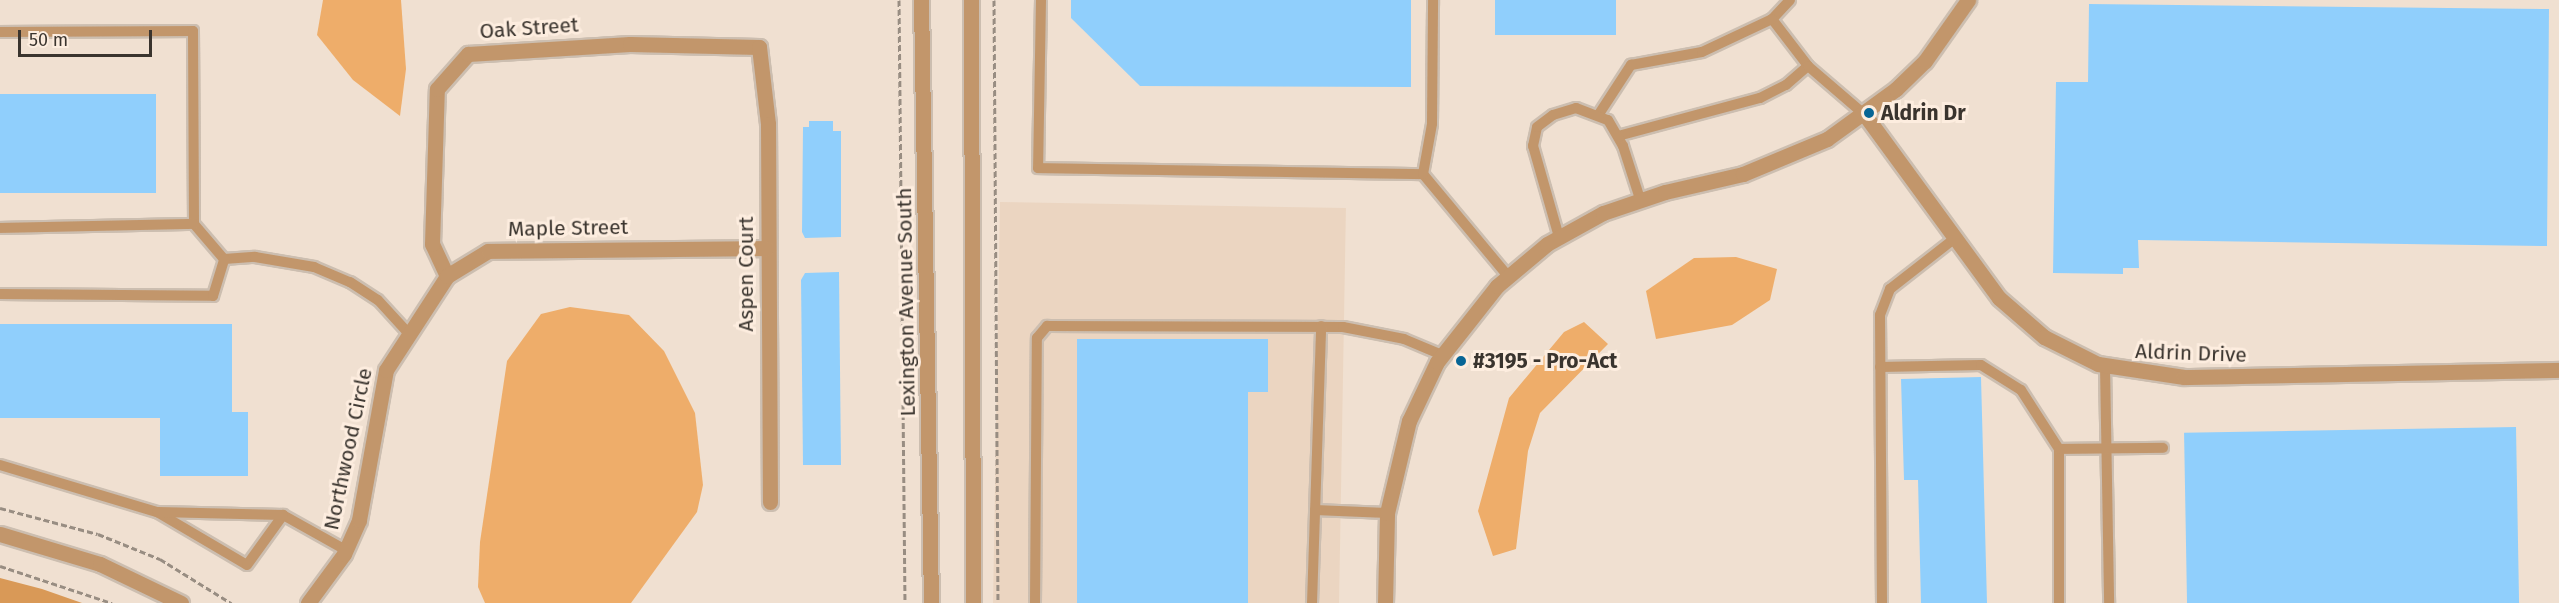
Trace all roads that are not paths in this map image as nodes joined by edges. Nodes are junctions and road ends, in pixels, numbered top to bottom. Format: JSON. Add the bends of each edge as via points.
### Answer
{"nodes":[{"id":1,"x":921,"y":0,"type":"edge"},
{"id":2,"x":971,"y":0,"type":"edge"},
{"id":3,"x":1041,"y":0,"type":"edge"},
{"id":4,"x":1433,"y":0,"type":"edge"},
{"id":5,"x":1790,"y":0,"type":"edge"},
{"id":6,"x":1968,"y":0,"type":"edge"},
{"id":7,"x":1772,"y":19,"type":"junction"},
{"id":8,"x":0,"y":32,"type":"edge"},
{"id":9,"x":759,"y":47,"type":"joint"},
{"id":10,"x":1808,"y":66,"type":"junction"},
{"id":11,"x":1599,"y":114,"type":"junction"},
{"id":12,"x":1865,"y":115,"type":"junction"},
{"id":13,"x":1618,"y":136,"type":"junction"},
{"id":14,"x":1422,"y":174,"type":"junction"},
{"id":15,"x":1640,"y":199,"type":"junction"},
{"id":16,"x":194,"y":224,"type":"junction"},
{"id":17,"x":0,"y":228,"type":"edge"},
{"id":18,"x":1559,"y":237,"type":"junction"},
{"id":19,"x":1954,"y":239,"type":"junction"},
{"id":20,"x":766,"y":248,"type":"junction"},
{"id":21,"x":224,"y":259,"type":"junction"},
{"id":22,"x":447,"y":276,"type":"junction"},
{"id":23,"x":1508,"y":276,"type":"junction"},
{"id":24,"x":0,"y":294,"type":"edge"},
{"id":25,"x":1321,"y":326,"type":"junction"},
{"id":26,"x":410,"y":335,"type":"junction"},
{"id":27,"x":1442,"y":355,"type":"junction"},
{"id":28,"x":2105,"y":366,"type":"junction"},
{"id":29,"x":1880,"y":368,"type":"junction"},
{"id":30,"x":2559,"y":370,"type":"edge"},
{"id":31,"x":2163,"y":448,"type":"dead end"},
{"id":32,"x":2059,"y":449,"type":"junction"},
{"id":33,"x":2107,"y":449,"type":"junction"},
{"id":34,"x":0,"y":465,"type":"edge"},
{"id":35,"x":770,"y":502,"type":"dead end"},
{"id":36,"x":1315,"y":510,"type":"junction"},
{"id":37,"x":157,"y":512,"type":"junction"},
{"id":38,"x":1387,"y":513,"type":"junction"},
{"id":39,"x":283,"y":515,"type":"junction"},
{"id":40,"x":0,"y":534,"type":"edge"},
{"id":41,"x":346,"y":550,"type":"junction"},
{"id":42,"x":181,"y":603,"type":"edge"},
{"id":43,"x":308,"y":603,"type":"edge"},
{"id":44,"x":931,"y":603,"type":"edge"},
{"id":45,"x":973,"y":603,"type":"edge"},
{"id":46,"x":1035,"y":603,"type":"edge"},
{"id":47,"x":1312,"y":603,"type":"edge"},
{"id":48,"x":1385,"y":603,"type":"edge"},
{"id":49,"x":1882,"y":603,"type":"edge"},
{"id":50,"x":2059,"y":603,"type":"edge"},
{"id":51,"x":2109,"y":603,"type":"edge"}],
"edges":[{"from":1,"to":44,"type":"street","name":"Lexington Avenue South"},
{"from":2,"to":45,"type":"street"},
{"from":3,"to":14,"type":"lane","via":[[1038,168]]},
{"from":4,"to":14,"type":"lane","via":[[1432,124]]},
{"from":5,"to":7,"type":"lane"},
{"from":6,"to":12,"type":"street","via":[[1925,61]]},
{"from":7,"to":10,"type":"lane"},
{"from":7,"to":11,"type":"lane","via":[[1702,52],[1631,65]]},
{"from":8,"to":16,"type":"lane","via":[[193,31]]},
{"from":9,"to":20,"type":"street","name":"Aspen Court","via":[[768,124]]},
{"from":9,"to":22,"type":"street","name":"Oak Street","via":[[630,44],[468,54],[437,89],[432,244]]},
{"from":10,"to":12,"type":"lane"},
{"from":10,"to":13,"type":"lane","via":[[1786,86],[1760,98]]},
{"from":11,"to":13,"type":"lane"},
{"from":11,"to":18,"type":"lane","via":[[1565,110],[1544,120],[1533,136],[1536,164]]},
{"from":12,"to":15,"type":"street","via":[[1785,159]]},
{"from":12,"to":19,"type":"street","name":"Aldrin Drive"},
{"from":13,"to":15,"type":"lane"},
{"from":14,"to":23,"type":"lane"},
{"from":15,"to":18,"type":"street"},
{"from":16,"to":17,"type":"lane"},
{"from":16,"to":21,"type":"lane"},
{"from":18,"to":23,"type":"street"},
{"from":19,"to":28,"type":"street","name":"Aldrin Drive","via":[[2020,319],[2053,342]]},
{"from":19,"to":29,"type":"lane","via":[[1890,289],[1880,315]]},
{"from":20,"to":22,"type":"street","name":"Maple Street","via":[[488,251]]},
{"from":20,"to":35,"type":"street","name":"Aspen Court"},
{"from":21,"to":24,"type":"lane","via":[[213,296]]},
{"from":21,"to":26,"type":"lane","via":[[255,257],[314,267],[351,282],[378,300]]},
{"from":22,"to":26,"type":"street","name":"Maple Street"},
{"from":23,"to":27,"type":"street"},
{"from":25,"to":27,"type":"lane","via":[[1404,339]]},
{"from":25,"to":36,"type":"lane"},
{"from":25,"to":46,"type":"lane","via":[[1047,326],[1037,338]]},
{"from":26,"to":41,"type":"street","name":"Northwood Circle","via":[[386,370],[361,511]]},
{"from":27,"to":38,"type":"street","via":[[1409,422]]},
{"from":28,"to":30,"type":"street","name":"Aldrin Drive","via":[[2184,377]]},
{"from":28,"to":33,"type":"lane"},
{"from":29,"to":32,"type":"lane","via":[[1981,365],[2021,390]]},
{"from":29,"to":49,"type":"lane"},
{"from":31,"to":33,"type":"lane"},
{"from":32,"to":33,"type":"lane"},
{"from":32,"to":50,"type":"lane"},
{"from":33,"to":51,"type":"lane"},
{"from":34,"to":37,"type":"lane"},
{"from":36,"to":38,"type":"lane"},
{"from":36,"to":47,"type":"lane"},
{"from":37,"to":39,"type":"lane"},
{"from":37,"to":39,"type":"lane","via":[[247,565]]},
{"from":38,"to":48,"type":"street"},
{"from":39,"to":41,"type":"lane"},
{"from":40,"to":42,"type":"street","via":[[100,564]]},
{"from":41,"to":43,"type":"street","name":"Northwood Circle"}]}
